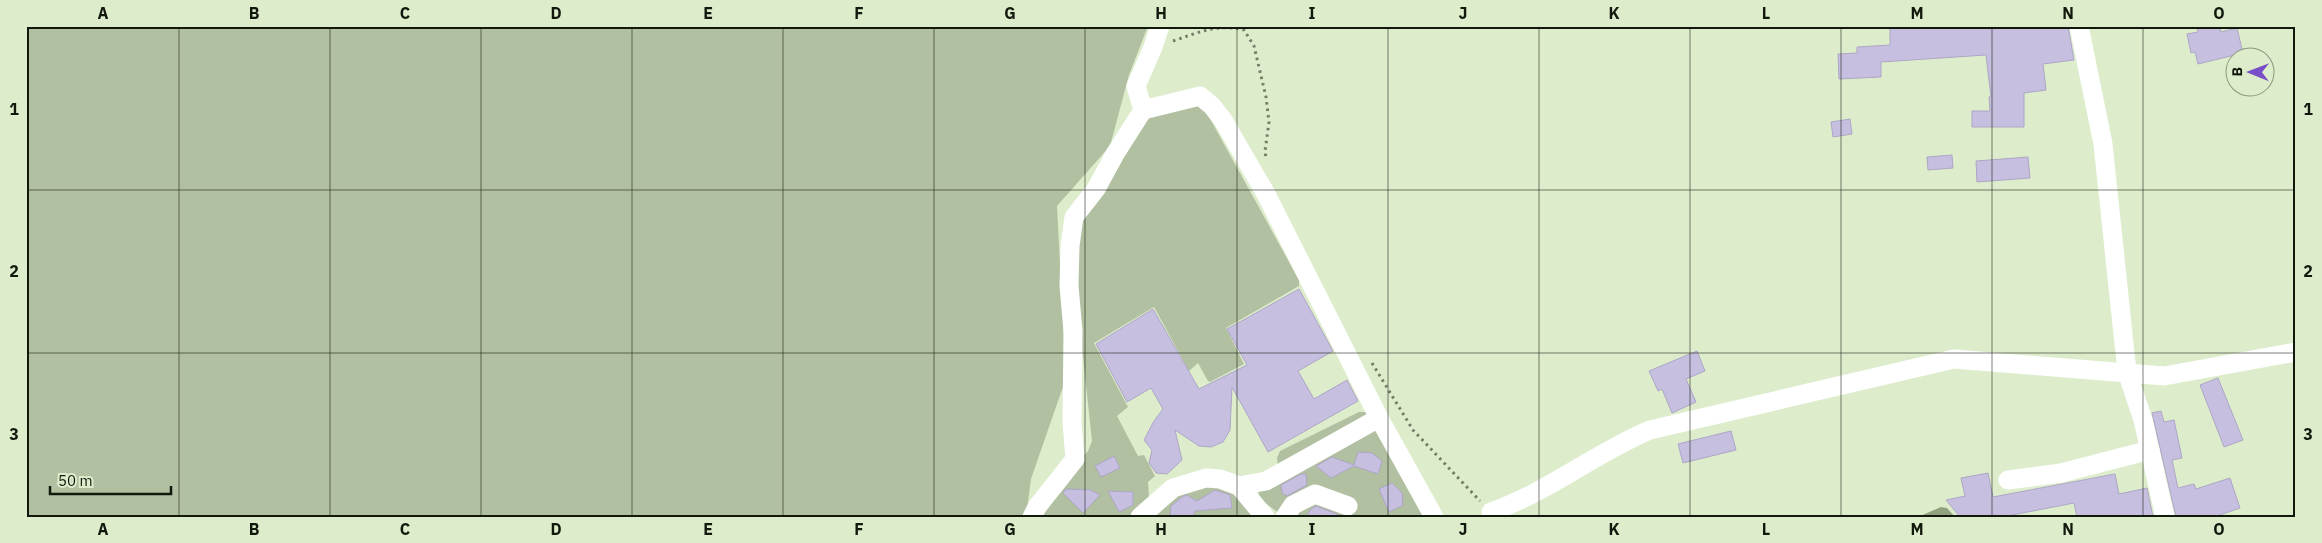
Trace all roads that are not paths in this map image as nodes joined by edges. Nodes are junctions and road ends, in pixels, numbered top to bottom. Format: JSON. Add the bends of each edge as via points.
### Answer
{"nodes":[{"id":1,"x":1160,"y":26,"type":"edge"},
{"id":2,"x":2079,"y":26,"type":"edge"},
{"id":3,"x":1143,"y":110,"type":"junction"},
{"id":4,"x":2296,"y":352,"type":"edge"},
{"id":5,"x":2127,"y":372,"type":"junction"},
{"id":6,"x":1379,"y":418,"type":"junction"},
{"id":7,"x":2150,"y":450,"type":"junction"},
{"id":8,"x":2008,"y":480,"type":"dead end"},
{"id":9,"x":1239,"y":486,"type":"junction"},
{"id":10,"x":1348,"y":506,"type":"dead end"},
{"id":11,"x":1491,"y":512,"type":"road end"},
{"id":12,"x":1256,"y":514,"type":"edge"},
{"id":13,"x":1032,"y":517,"type":"edge"},
{"id":14,"x":1140,"y":517,"type":"edge"},
{"id":15,"x":1285,"y":517,"type":"edge"},
{"id":16,"x":1434,"y":517,"type":"edge"},
{"id":17,"x":2165,"y":517,"type":"edge"}],
"edges":[{"from":1,"to":3,"type":"street","via":[[1136,86]]},
{"from":2,"to":5,"type":"street","via":[[2104,144]]},
{"from":3,"to":6,"type":"street","via":[[1200,96],[1223,120],[1266,194]]},
{"from":3,"to":13,"type":"street","via":[[1096,190],[1074,217],[1069,286],[1075,459],[1037,506]]},
{"from":4,"to":5,"type":"street","via":[[2164,376]]},
{"from":5,"to":7,"type":"street"},
{"from":5,"to":11,"type":"street","via":[[1954,359],[1650,430],[1626,440],[1519,502]]},
{"from":6,"to":9,"type":"street","via":[[1266,481]]},
{"from":6,"to":16,"type":"street"},
{"from":7,"to":8,"type":"street","via":[[2061,473]]},
{"from":7,"to":17,"type":"street"},
{"from":9,"to":12,"type":"street"},
{"from":9,"to":14,"type":"street","via":[[1220,479],[1188,482],[1173,488]]},
{"from":10,"to":15,"type":"street","via":[[1315,494],[1293,505]]}]}
